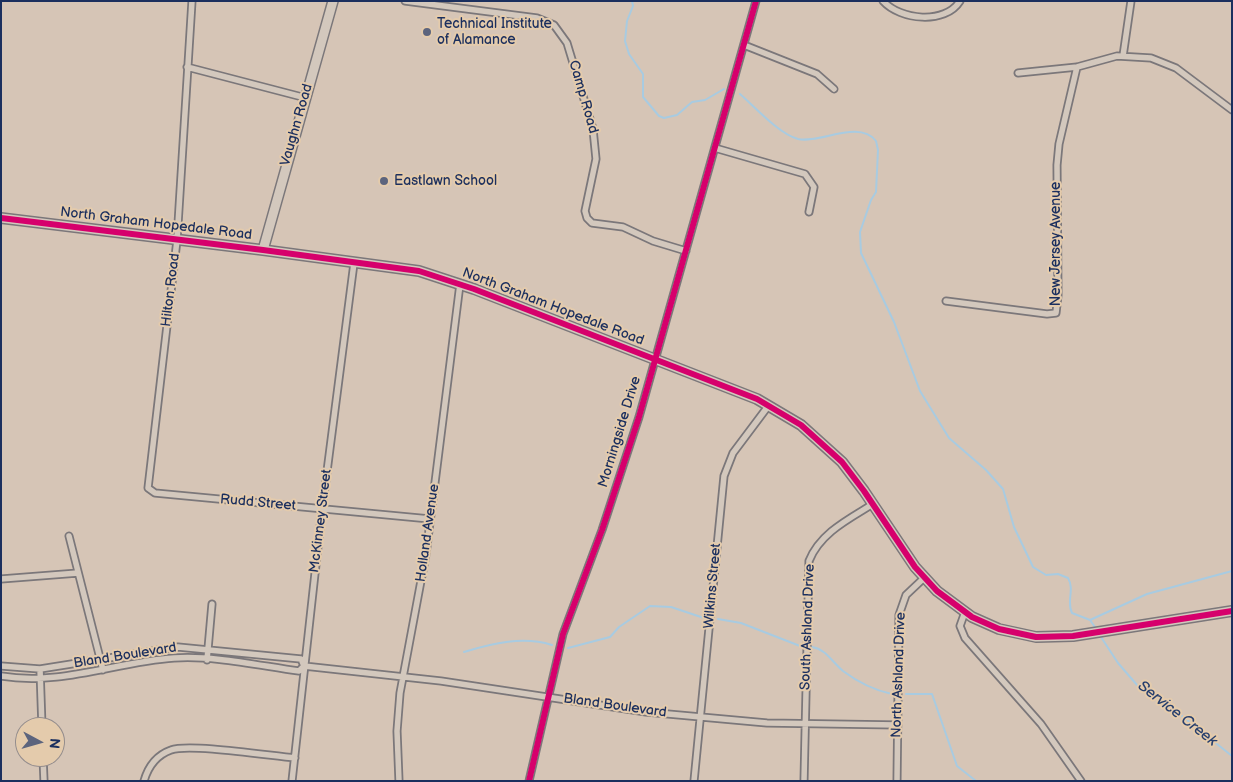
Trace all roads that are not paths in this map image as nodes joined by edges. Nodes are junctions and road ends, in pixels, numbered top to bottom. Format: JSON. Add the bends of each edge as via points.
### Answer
{"nodes":[{"id":1,"x":192,"y":1,"type":"edge"},
{"id":2,"x":333,"y":1,"type":"edge"},
{"id":3,"x":405,"y":1,"type":"edge"},
{"id":4,"x":756,"y":1,"type":"edge"},
{"id":5,"x":883,"y":1,"type":"edge"},
{"id":6,"x":960,"y":1,"type":"edge"},
{"id":7,"x":1131,"y":1,"type":"edge"},
{"id":8,"x":744,"y":45,"type":"junction"},
{"id":9,"x":1123,"y":56,"type":"junction"},
{"id":10,"x":188,"y":67,"type":"junction"},
{"id":11,"x":1077,"y":67,"type":"junction"},
{"id":12,"x":1018,"y":73,"type":"dead end"},
{"id":13,"x":834,"y":89,"type":"dead end"},
{"id":14,"x":306,"y":98,"type":"junction"},
{"id":15,"x":1232,"y":110,"type":"edge"},
{"id":16,"x":715,"y":148,"type":"junction"},
{"id":17,"x":809,"y":212,"type":"dead end"},
{"id":18,"x":1,"y":218,"type":"edge"},
{"id":19,"x":177,"y":240,"type":"junction"},
{"id":20,"x":263,"y":250,"type":"junction"},
{"id":21,"x":686,"y":251,"type":"junction"},
{"id":22,"x":354,"y":263,"type":"junction"},
{"id":23,"x":460,"y":284,"type":"junction"},
{"id":24,"x":946,"y":301,"type":"dead end"},
{"id":25,"x":656,"y":359,"type":"junction"},
{"id":26,"x":769,"y":404,"type":"junction"},
{"id":27,"x":148,"y":488,"type":"joint"},
{"id":28,"x":873,"y":504,"type":"junction"},
{"id":29,"x":322,"y":510,"type":"junction"},
{"id":30,"x":430,"y":519,"type":"junction"},
{"id":31,"x":69,"y":536,"type":"dead end"},
{"id":32,"x":78,"y":573,"type":"junction"},
{"id":33,"x":924,"y":578,"type":"junction"},
{"id":34,"x":1,"y":579,"type":"edge"},
{"id":35,"x":212,"y":604,"type":"dead end"},
{"id":36,"x":1232,"y":611,"type":"edge"},
{"id":37,"x":965,"y":612,"type":"junction"},
{"id":38,"x":207,"y":649,"type":"junction"},
{"id":39,"x":100,"y":660,"type":"junction"},
{"id":40,"x":207,"y":660,"type":"junction"},
{"id":41,"x":1,"y":666,"type":"edge"},
{"id":42,"x":304,"y":666,"type":"junction"},
{"id":43,"x":40,"y":669,"type":"junction"},
{"id":44,"x":103,"y":670,"type":"junction"},
{"id":45,"x":1,"y":676,"type":"edge"},
{"id":46,"x":403,"y":677,"type":"junction"},
{"id":47,"x":41,"y":680,"type":"junction"},
{"id":48,"x":547,"y":697,"type":"junction"},
{"id":49,"x":42,"y":717,"type":"edge"},
{"id":50,"x":700,"y":717,"type":"junction"},
{"id":51,"x":804,"y":724,"type":"junction"},
{"id":52,"x":898,"y":725,"type":"junction"},
{"id":53,"x":295,"y":758,"type":"junction"},
{"id":54,"x":43,"y":767,"type":"edge"},
{"id":55,"x":44,"y":781,"type":"edge"},
{"id":56,"x":144,"y":781,"type":"edge"},
{"id":57,"x":292,"y":781,"type":"edge"},
{"id":58,"x":399,"y":781,"type":"edge"},
{"id":59,"x":529,"y":781,"type":"edge"},
{"id":60,"x":694,"y":781,"type":"edge"},
{"id":61,"x":804,"y":781,"type":"edge"},
{"id":62,"x":897,"y":781,"type":"edge"},
{"id":63,"x":1081,"y":781,"type":"edge"}],
"edges":[{"from":1,"to":10,"type":"street","name":"Hilton Road"},
{"from":2,"to":14,"type":"street","name":"Vaughn Road"},
{"from":3,"to":21,"type":"street","name":"Camp Road","via":[[537,18],[554,25],[567,43],[596,139],[596,159],[585,211],[587,218],[596,225],[623,227]]},
{"from":4,"to":8,"type":"street","name":"Morningside Drive"},
{"from":5,"to":6,"type":"street","via":[[891,9],[928,18],[949,13]]},
{"from":7,"to":9,"type":"street"},
{"from":8,"to":13,"type":"street","via":[[817,74]]},
{"from":8,"to":16,"type":"street","name":"Morningside Drive"},
{"from":9,"to":11,"type":"street"},
{"from":9,"to":15,"type":"street","via":[[1151,58],[1168,64]]},
{"from":10,"to":14,"type":"street"},
{"from":10,"to":19,"type":"street","name":"Hilton Road"},
{"from":11,"to":12,"type":"street"},
{"from":11,"to":24,"type":"street","name":"New Jersey Avenue","via":[[1056,165],[1056,313]]},
{"from":14,"to":20,"type":"street","name":"Vaughn Road"},
{"from":16,"to":17,"type":"street","via":[[805,174],[814,187]]},
{"from":16,"to":21,"type":"street","name":"Morningside Drive"},
{"from":18,"to":19,"type":"street","name":"North Graham Hopedale Road"},
{"from":19,"to":20,"type":"street","name":"North Graham Hopedale Road"},
{"from":19,"to":27,"type":"street","name":"Hilton Road"},
{"from":20,"to":22,"type":"street","name":"North Graham Hopedale Road"},
{"from":21,"to":25,"type":"street","name":"Morningside Drive"},
{"from":22,"to":23,"type":"street","name":"North Graham Hopedale Road","via":[[406,269]]},
{"from":22,"to":29,"type":"street","name":"McKinney Street"},
{"from":23,"to":25,"type":"street","name":"North Graham Hopedale Road"},
{"from":23,"to":30,"type":"street","name":"Holland Avenue"},
{"from":25,"to":26,"type":"street","name":"North Graham Hopedale Road"},
{"from":25,"to":48,"type":"street","name":"Morningside Drive","via":[[623,470],[569,612]]},
{"from":26,"to":28,"type":"street","name":"North Graham Hopedale Road","via":[[829,449]]},
{"from":26,"to":50,"type":"street","name":"Wilkins Street","via":[[733,453],[724,476]]},
{"from":27,"to":29,"type":"street","name":"Rudd Street","via":[[155,493]]},
{"from":28,"to":33,"type":"street","name":"North Graham Hopedale Road"},
{"from":28,"to":51,"type":"street","name":"South Ashland Drive","via":[[831,532],[816,547],[809,562]]},
{"from":29,"to":30,"type":"street","name":"Rudd Street"},
{"from":29,"to":42,"type":"street","name":"McKinney Street"},
{"from":30,"to":46,"type":"street","name":"Holland Avenue"},
{"from":31,"to":32,"type":"street"},
{"from":32,"to":34,"type":"street"},
{"from":32,"to":39,"type":"street"},
{"from":33,"to":37,"type":"street","name":"North Graham Hopedale Road"},
{"from":33,"to":52,"type":"street","name":"North Ashland Drive","via":[[906,595],[900,608]]},
{"from":35,"to":38,"type":"street"},
{"from":36,"to":37,"type":"street","name":"North Graham Hopedale Road","via":[[1044,638],[999,629]]},
{"from":37,"to":63,"type":"street","via":[[960,626],[965,638],[1041,724]]},
{"from":38,"to":39,"type":"street","name":"Bland Boulevard","via":[[168,647]]},
{"from":38,"to":40,"type":"street"},
{"from":38,"to":42,"type":"street","name":"Bland Boulevard","via":[[301,659]]},
{"from":39,"to":43,"type":"street","name":"Bland Boulevard"},
{"from":39,"to":44,"type":"street"},
{"from":40,"to":42,"type":"street","name":"Bland Boulevard","via":[[299,671]]},
{"from":40,"to":44,"type":"street","name":"Bland Boulevard","via":[[161,659]]},
{"from":41,"to":43,"type":"street","name":"Bland Boulevard"},
{"from":42,"to":46,"type":"street","name":"Bland Boulevard"},
{"from":42,"to":53,"type":"street","name":"McKinney Street"},
{"from":43,"to":47,"type":"street"},
{"from":44,"to":47,"type":"street","name":"Bland Boulevard"},
{"from":45,"to":47,"type":"street","name":"Bland Boulevard"},
{"from":46,"to":48,"type":"street","name":"Bland Boulevard"},
{"from":46,"to":58,"type":"street","name":"Holland Avenue","via":[[397,731]]},
{"from":47,"to":49,"type":"street"},
{"from":48,"to":50,"type":"street","name":"Bland Boulevard"},
{"from":48,"to":59,"type":"street","name":"Morningside Drive"},
{"from":50,"to":51,"type":"street","name":"Bland Boulevard"},
{"from":50,"to":60,"type":"street","name":"Wilkins Street"},
{"from":51,"to":52,"type":"street","name":"Bland Boulevard"},
{"from":51,"to":61,"type":"street","name":"South Ashland Drive"},
{"from":52,"to":62,"type":"street","name":"North Ashland Drive"},
{"from":53,"to":56,"type":"street","via":[[180,748],[158,757],[148,769]]},
{"from":53,"to":57,"type":"street","name":"McKinney Street"},
{"from":54,"to":55,"type":"street"}]}
